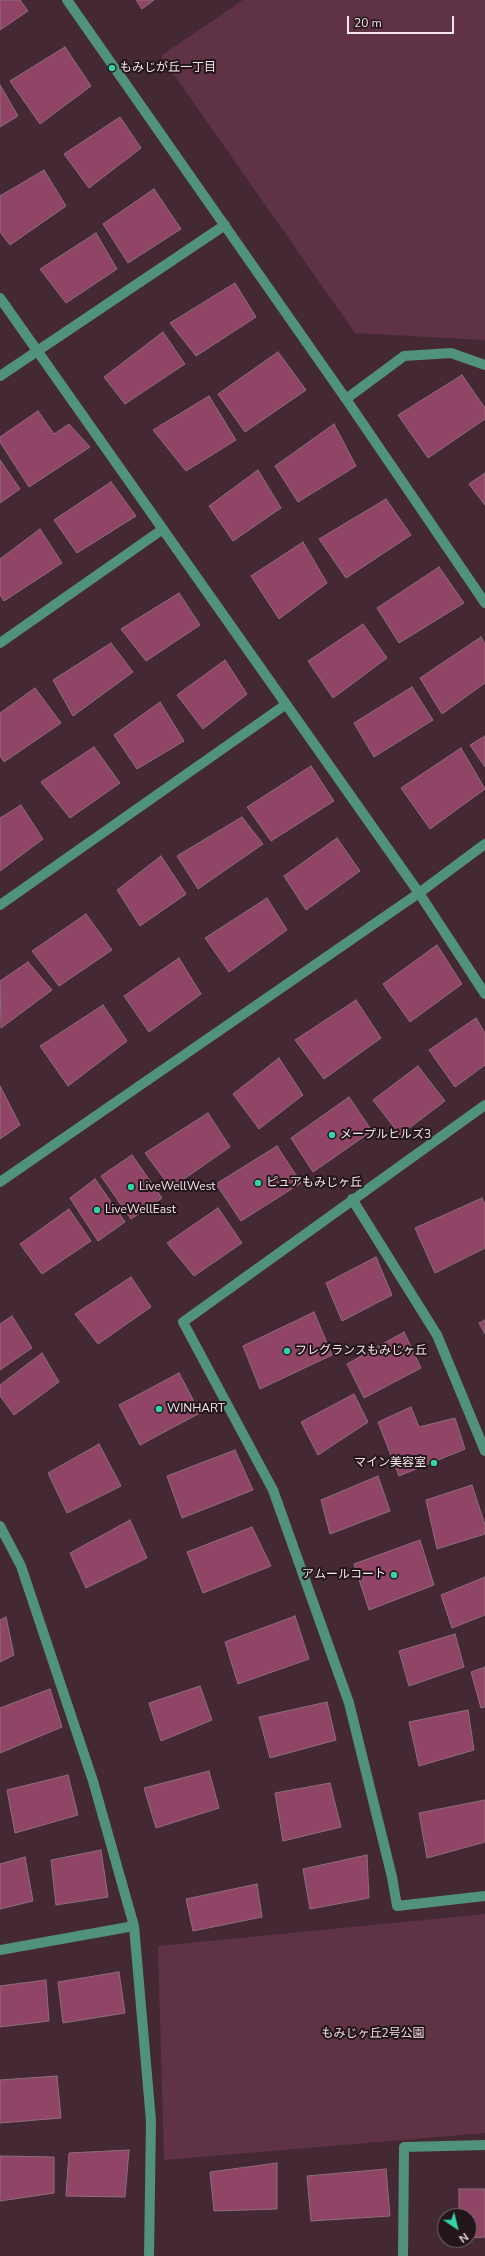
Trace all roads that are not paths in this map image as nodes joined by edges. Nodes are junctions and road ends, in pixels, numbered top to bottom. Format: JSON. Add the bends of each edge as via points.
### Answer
{"nodes":[{"id":1,"x":67,"y":0,"type":"edge"},
{"id":2,"x":225,"y":225,"type":"junction"},
{"id":3,"x":0,"y":298,"type":"edge"},
{"id":4,"x":38,"y":350,"type":"junction"},
{"id":5,"x":485,"y":365,"type":"edge"},
{"id":6,"x":0,"y":376,"type":"edge"},
{"id":7,"x":346,"y":398,"type":"junction"},
{"id":8,"x":163,"y":529,"type":"junction"},
{"id":9,"x":485,"y":603,"type":"edge"},
{"id":10,"x":0,"y":643,"type":"edge"},
{"id":11,"x":285,"y":705,"type":"junction"},
{"id":12,"x":485,"y":844,"type":"edge"},
{"id":13,"x":419,"y":893,"type":"junction"},
{"id":14,"x":0,"y":905,"type":"edge"},
{"id":15,"x":485,"y":994,"type":"edge"},
{"id":16,"x":485,"y":1106,"type":"edge"},
{"id":17,"x":0,"y":1182,"type":"edge"},
{"id":18,"x":352,"y":1199,"type":"junction"},
{"id":19,"x":485,"y":1451,"type":"edge"},
{"id":20,"x":0,"y":1526,"type":"edge"},
{"id":21,"x":485,"y":1896,"type":"edge"},
{"id":22,"x":134,"y":1926,"type":"junction"},
{"id":23,"x":0,"y":1950,"type":"edge"},
{"id":24,"x":485,"y":2145,"type":"edge"},
{"id":25,"x":149,"y":2256,"type":"edge"},
{"id":26,"x":403,"y":2256,"type":"edge"}],
"edges":[{"from":1,"to":2,"type":"street"},
{"from":2,"to":4,"type":"street"},
{"from":2,"to":7,"type":"street"},
{"from":3,"to":4,"type":"street"},
{"from":4,"to":6,"type":"street"},
{"from":4,"to":8,"type":"street"},
{"from":5,"to":7,"type":"street","via":[[451,353],[404,356]]},
{"from":7,"to":9,"type":"street"},
{"from":8,"to":10,"type":"street"},
{"from":8,"to":11,"type":"street"},
{"from":11,"to":13,"type":"street"},
{"from":11,"to":14,"type":"street"},
{"from":12,"to":13,"type":"street"},
{"from":13,"to":15,"type":"street"},
{"from":13,"to":17,"type":"street"},
{"from":16,"to":18,"type":"street"},
{"from":18,"to":19,"type":"street","via":[[438,1335]]},
{"from":18,"to":21,"type":"street","via":[[183,1322],[273,1490],[349,1703],[397,1906]]},
{"from":20,"to":22,"type":"street","via":[[21,1566],[93,1781]]},
{"from":22,"to":23,"type":"street"},
{"from":22,"to":25,"type":"street","via":[[151,2121]]},
{"from":24,"to":26,"type":"street","via":[[404,2147]]}]}
